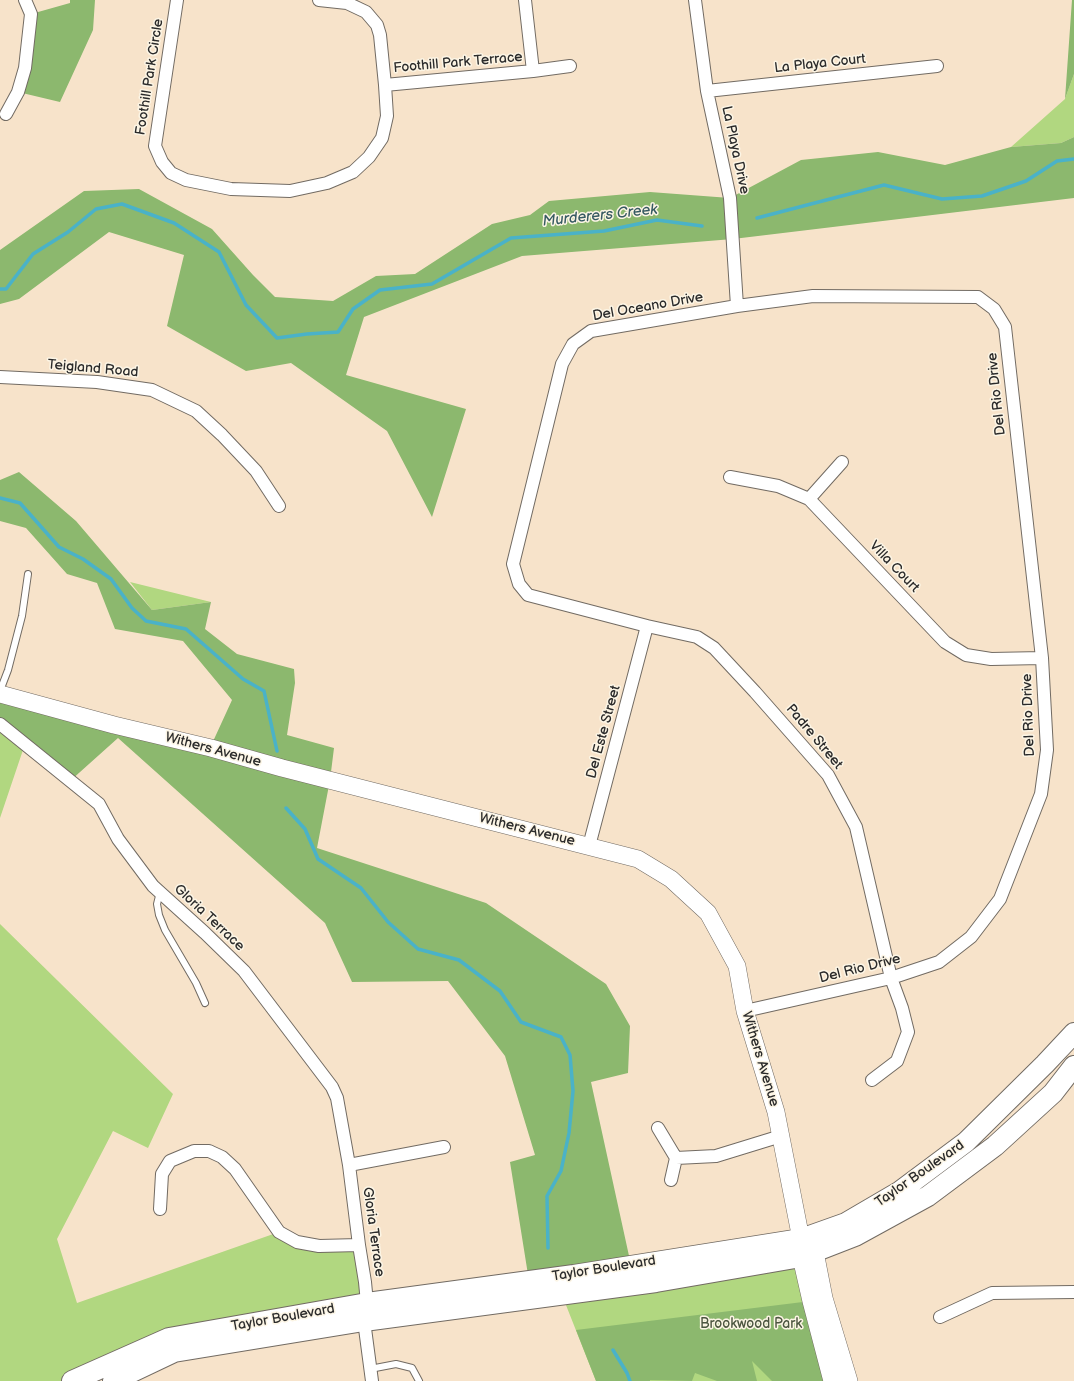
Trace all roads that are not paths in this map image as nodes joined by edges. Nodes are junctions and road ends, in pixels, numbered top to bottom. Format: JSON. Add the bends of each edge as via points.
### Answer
{"nodes":[{"id":1,"x":25,"y":0,"type":"edge"},
{"id":2,"x":177,"y":0,"type":"edge"},
{"id":3,"x":319,"y":0,"type":"edge"},
{"id":4,"x":525,"y":0,"type":"edge"},
{"id":5,"x":695,"y":0,"type":"edge"},
{"id":6,"x":570,"y":66,"type":"dead end"},
{"id":7,"x":937,"y":66,"type":"dead end"},
{"id":8,"x":533,"y":71,"type":"junction"},
{"id":9,"x":385,"y":85,"type":"junction"},
{"id":10,"x":707,"y":91,"type":"junction"},
{"id":11,"x":6,"y":114,"type":"dead end"},
{"id":12,"x":737,"y":306,"type":"junction"},
{"id":13,"x":994,"y":309,"type":"joint"},
{"id":14,"x":0,"y":377,"type":"edge"},
{"id":15,"x":842,"y":462,"type":"dead end"},
{"id":16,"x":730,"y":477,"type":"dead end"},
{"id":17,"x":809,"y":499,"type":"junction"},
{"id":18,"x":279,"y":506,"type":"dead end"},
{"id":19,"x":28,"y":574,"type":"dead end"},
{"id":20,"x":647,"y":626,"type":"junction"},
{"id":21,"x":1042,"y":658,"type":"junction"},
{"id":22,"x":0,"y":691,"type":"edge"},
{"id":23,"x":0,"y":694,"type":"edge"},
{"id":24,"x":0,"y":724,"type":"edge"},
{"id":25,"x":589,"y":846,"type":"junction"},
{"id":26,"x":160,"y":892,"type":"junction"},
{"id":27,"x":891,"y":978,"type":"junction"},
{"id":28,"x":205,"y":1003,"type":"dead end"},
{"id":29,"x":745,"y":1011,"type":"junction"},
{"id":30,"x":1074,"y":1033,"type":"edge"},
{"id":31,"x":1074,"y":1066,"type":"edge"},
{"id":32,"x":872,"y":1080,"type":"dead end"},
{"id":33,"x":658,"y":1128,"type":"dead end"},
{"id":34,"x":781,"y":1136,"type":"junction"},
{"id":35,"x":444,"y":1147,"type":"dead end"},
{"id":36,"x":676,"y":1158,"type":"junction"},
{"id":37,"x":349,"y":1165,"type":"junction"},
{"id":38,"x":671,"y":1180,"type":"dead end"},
{"id":39,"x":160,"y":1209,"type":"dead end"},
{"id":40,"x":359,"y":1245,"type":"junction"},
{"id":41,"x":806,"y":1249,"type":"junction"},
{"id":42,"x":1074,"y":1292,"type":"edge"},
{"id":43,"x":365,"y":1312,"type":"junction"},
{"id":44,"x":940,"y":1317,"type":"dead end"},
{"id":45,"x":371,"y":1375,"type":"edge"},
{"id":46,"x":72,"y":1381,"type":"edge"},
{"id":47,"x":113,"y":1381,"type":"edge"},
{"id":48,"x":419,"y":1381,"type":"edge"},
{"id":49,"x":832,"y":1381,"type":"edge"},
{"id":50,"x":849,"y":1381,"type":"edge"}],
"edges":[{"from":1,"to":11,"type":"street","via":[[31,14],[25,68],[18,92]]},
{"from":2,"to":9,"type":"street","name":"Foothill Park Circle","via":[[155,146],[162,162],[171,172],[186,180],[231,189],[290,191],[327,183],[353,172],[369,157],[382,138],[387,116]]},
{"from":3,"to":9,"type":"street","name":"Foothill Park Circle","via":[[347,3],[366,12],[377,24]]},
{"from":4,"to":8,"type":"street","name":"Foothill Park Terrace"},
{"from":5,"to":10,"type":"street","name":"La Playa Drive"},
{"from":6,"to":8,"type":"street","name":"Foothill Park Terrace"},
{"from":7,"to":10,"type":"street","name":"La Playa Court"},
{"from":8,"to":9,"type":"street","name":"Foothill Park Terrace"},
{"from":10,"to":12,"type":"street","name":"La Playa Drive","via":[[730,198]]},
{"from":12,"to":13,"type":"street","name":"Del Oceano Drive","via":[[813,296],[978,297]]},
{"from":12,"to":20,"type":"street","name":"Del Oceano Drive","via":[[591,331],[573,344],[562,364],[513,564],[515,574],[528,595]]},
{"from":13,"to":21,"type":"street","name":"Del Rio Drive","via":[[1005,327]]},
{"from":14,"to":18,"type":"street","name":"Teigland Road","via":[[98,382],[152,390],[196,411],[256,471]]},
{"from":15,"to":17,"type":"street"},
{"from":16,"to":17,"type":"street","name":"Villa Court","via":[[778,486]]},
{"from":17,"to":21,"type":"street","name":"Villa Court","via":[[946,642],[966,655],[990,659]]},
{"from":19,"to":22,"type":"lane","via":[[22,616]]},
{"from":20,"to":25,"type":"street","name":"Del Este Street"},
{"from":20,"to":27,"type":"street","name":"Padre Street","via":[[697,637],[714,648],[828,774],[856,827]]},
{"from":21,"to":27,"type":"street","name":"Del Rio Drive","via":[[1047,750],[1042,794],[1000,899],[971,937],[940,962]]},
{"from":23,"to":25,"type":"street","name":"Withers Avenue"},
{"from":24,"to":26,"type":"street","name":"Gloria Terrace","via":[[99,804],[118,839]]},
{"from":25,"to":29,"type":"street","name":"Withers Avenue","via":[[638,859],[670,879],[708,913],[737,966]]},
{"from":26,"to":28,"type":"lane","via":[[157,904],[159,916]]},
{"from":26,"to":37,"type":"street","name":"Gloria Terrace","via":[[244,971],[332,1087],[337,1098]]},
{"from":27,"to":29,"type":"street","name":"Del Rio Drive"},
{"from":27,"to":32,"type":"street","name":"Padre Street","via":[[908,1032],[897,1061]]},
{"from":29,"to":34,"type":"street","name":"Withers Avenue"},
{"from":30,"to":41,"type":"main road","name":"Taylor Boulevard","via":[[966,1142],[899,1192]]},
{"from":31,"to":41,"type":"main road","name":"Taylor Boulevard","via":[[1053,1093],[995,1146],[928,1196],[855,1236]]},
{"from":33,"to":36,"type":"street"},
{"from":34,"to":36,"type":"street","via":[[716,1156]]},
{"from":34,"to":41,"type":"street","name":"Withers Avenue"},
{"from":35,"to":37,"type":"street"},
{"from":36,"to":38,"type":"street"},
{"from":37,"to":40,"type":"street","name":"Gloria Terrace"},
{"from":39,"to":40,"type":"street","via":[[162,1174],[170,1161],[194,1150],[209,1151],[235,1169],[279,1232],[297,1242],[319,1246]]},
{"from":40,"to":43,"type":"street","name":"Gloria Terrace","via":[[365,1282]]},
{"from":41,"to":43,"type":"main road","name":"Taylor Boulevard","via":[[656,1282]]},
{"from":41,"to":49,"type":"street","name":"Withers Avenue","via":[[811,1301]]},
{"from":41,"to":50,"type":"street","name":"Withers Avenue"},
{"from":42,"to":44,"type":"street","via":[[992,1293]]},
{"from":43,"to":45,"type":"street","name":"Gloria Terrace"},
{"from":43,"to":46,"type":"main road","name":"Taylor Boulevard","via":[[169,1338]]},
{"from":43,"to":47,"type":"main road","name":"Taylor Boulevard","via":[[174,1352]]},
{"from":45,"to":48,"type":"lane","via":[[396,1364],[412,1368]]}]}
